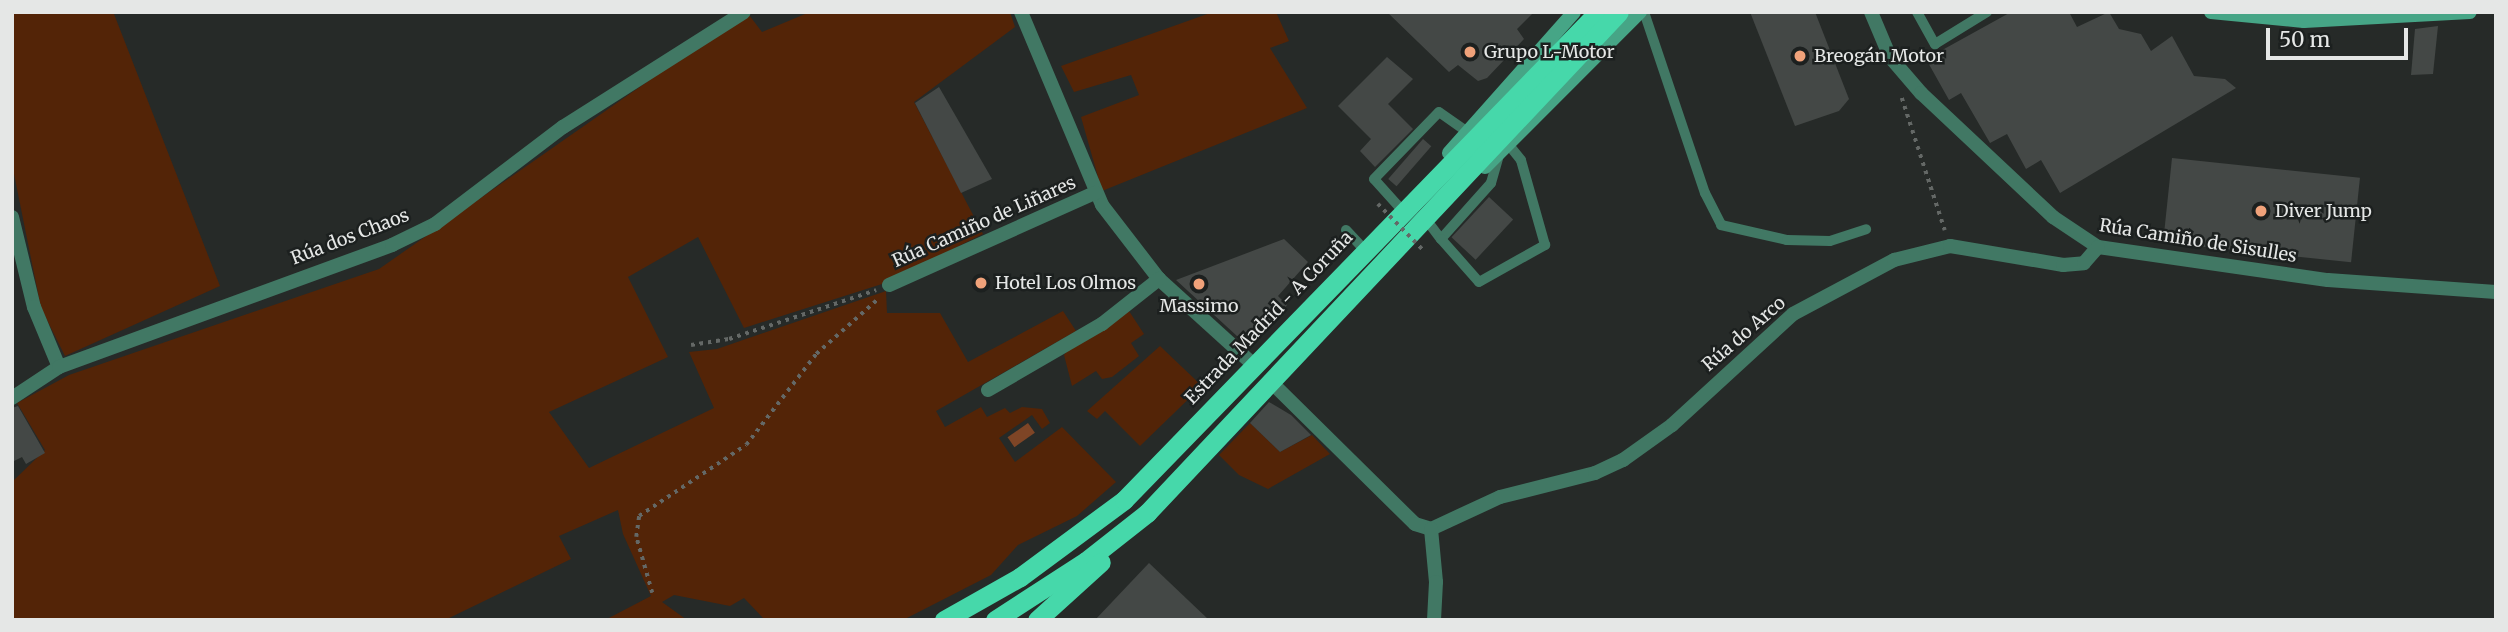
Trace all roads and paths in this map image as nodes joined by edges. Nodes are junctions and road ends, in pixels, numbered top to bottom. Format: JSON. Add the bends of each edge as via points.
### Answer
{"nodes":[{"id":1,"x":744,"y":12,"type":"edge"},
{"id":2,"x":1021,"y":12,"type":"edge"},
{"id":3,"x":1574,"y":12,"type":"edge"},
{"id":4,"x":1598,"y":12,"type":"edge"},
{"id":5,"x":1619,"y":12,"type":"edge"},
{"id":6,"x":1642,"y":12,"type":"edge"},
{"id":7,"x":1871,"y":12,"type":"edge"},
{"id":8,"x":1917,"y":12,"type":"edge"},
{"id":9,"x":1987,"y":12,"type":"edge"},
{"id":10,"x":2211,"y":12,"type":"edge"},
{"id":11,"x":2470,"y":12,"type":"edge"},
{"id":12,"x":1900,"y":69,"type":"junction"},
{"id":13,"x":1468,"y":132,"type":"junction"},
{"id":14,"x":1504,"y":149,"type":"junction"},
{"id":15,"x":1095,"y":193,"type":"junction"},
{"id":16,"x":1378,"y":204,"type":"dead end"},
{"id":17,"x":1401,"y":209,"type":"junction"},
{"id":18,"x":12,"y":217,"type":"edge"},
{"id":19,"x":1428,"y":222,"type":"junction"},
{"id":20,"x":1866,"y":229,"type":"dead end"},
{"id":21,"x":1346,"y":230,"type":"dead end"},
{"id":22,"x":1441,"y":239,"type":"junction"},
{"id":23,"x":1370,"y":243,"type":"junction"},
{"id":24,"x":1950,"y":246,"type":"junction"},
{"id":25,"x":2098,"y":247,"type":"junction"},
{"id":26,"x":1422,"y":248,"type":"dead end"},
{"id":27,"x":1385,"y":262,"type":"junction"},
{"id":28,"x":1159,"y":279,"type":"junction"},
{"id":29,"x":889,"y":285,"type":"junction"},
{"id":30,"x":2496,"y":292,"type":"edge"},
{"id":31,"x":691,"y":345,"type":"dead end"},
{"id":32,"x":1254,"y":365,"type":"junction"},
{"id":33,"x":59,"y":367,"type":"junction"},
{"id":34,"x":1271,"y":382,"type":"junction"},
{"id":35,"x":988,"y":390,"type":"dead end"},
{"id":36,"x":12,"y":398,"type":"edge"},
{"id":37,"x":1430,"y":529,"type":"junction"},
{"id":38,"x":1125,"y":533,"type":"junction"},
{"id":39,"x":652,"y":593,"type":"dead end"},
{"id":40,"x":944,"y":620,"type":"edge"},
{"id":41,"x":995,"y":620,"type":"edge"},
{"id":42,"x":1037,"y":620,"type":"edge"},
{"id":43,"x":1434,"y":620,"type":"edge"}],
"edges":[{"from":1,"to":33,"type":"street","name":"Rúa dos Chaos","via":[[563,127],[435,225],[392,245]]},
{"from":2,"to":15,"type":"street","name":"Rúa Camiño de Liñares"},
{"from":3,"to":13,"type":"main road"},
{"from":4,"to":23,"type":"highway","name":"Estrada Madrid - A Coruña"},
{"from":5,"to":27,"type":"highway"},
{"from":6,"to":14,"type":"main road"},
{"from":6,"to":20,"type":"lane","via":[[1705,192],[1721,225],[1787,240],[1830,241]]},
{"from":7,"to":12,"type":"street","name":"Rúa Camiño de Sisulles","via":[[1878,34]]},
{"from":8,"to":9,"type":"lane","via":[[1935,44]]},
{"from":10,"to":11,"type":"main road","via":[[2304,21]]},
{"from":12,"to":24,"type":"path","via":[[1898,83]]},
{"from":12,"to":25,"type":"street","name":"Rúa Camiño de Sisulles","via":[[2053,217]]},
{"from":13,"to":17,"type":"main road"},
{"from":13,"to":17,"type":"lane","via":[[1439,111],[1374,179]]},
{"from":14,"to":19,"type":"main road"},
{"from":14,"to":22,"type":"lane","via":[[1491,183]]},
{"from":14,"to":22,"type":"lane","via":[[1521,160],[1545,245],[1479,282]]},
{"from":15,"to":28,"type":"street","name":"Rúa Camiño de Liñares"},
{"from":15,"to":29,"type":"street","name":"Rúa Camiño de Liñares"},
{"from":16,"to":26,"type":"path","bridge":true},
{"from":17,"to":23,"type":"main road"},
{"from":18,"to":33,"type":"street","via":[[34,307]]},
{"from":19,"to":22,"type":"lane"},
{"from":19,"to":27,"type":"main road"},
{"from":21,"to":23,"type":"lane"},
{"from":23,"to":32,"type":"highway","name":"Estrada Madrid - A Coruña"},
{"from":24,"to":25,"type":"street","name":"Rúa do Arco","via":[[2063,265],[2084,263]]},
{"from":24,"to":37,"type":"street","name":"Rúa do Arco","via":[[1894,260],[1793,314],[1672,425],[1623,460],[1595,473],[1500,497]]},
{"from":25,"to":30,"type":"street","name":"Rúa Camiño de Sisulles","via":[[2354,283]]},
{"from":27,"to":34,"type":"highway"},
{"from":28,"to":32,"type":"street","name":"Rúa Camiño de Liñares"},
{"from":28,"to":35,"type":"street","via":[[1102,324]]},
{"from":29,"to":31,"type":"path","via":[[729,340]]},
{"from":29,"to":39,"type":"path","via":[[871,308],[816,354],[746,445],[639,516],[636,537]]},
{"from":32,"to":40,"type":"highway","name":"Estrada Madrid - A Coruña","via":[[1101,519],[1020,576]]},
{"from":33,"to":36,"type":"street","name":"Rúa dos Chaos"},
{"from":34,"to":37,"type":"street","via":[[1415,524]]},
{"from":34,"to":38,"type":"highway"},
{"from":37,"to":43,"type":"street","via":[[1436,582]]},
{"from":38,"to":41,"type":"highway"},
{"from":38,"to":42,"type":"highway","via":[[1086,577]]}]}
